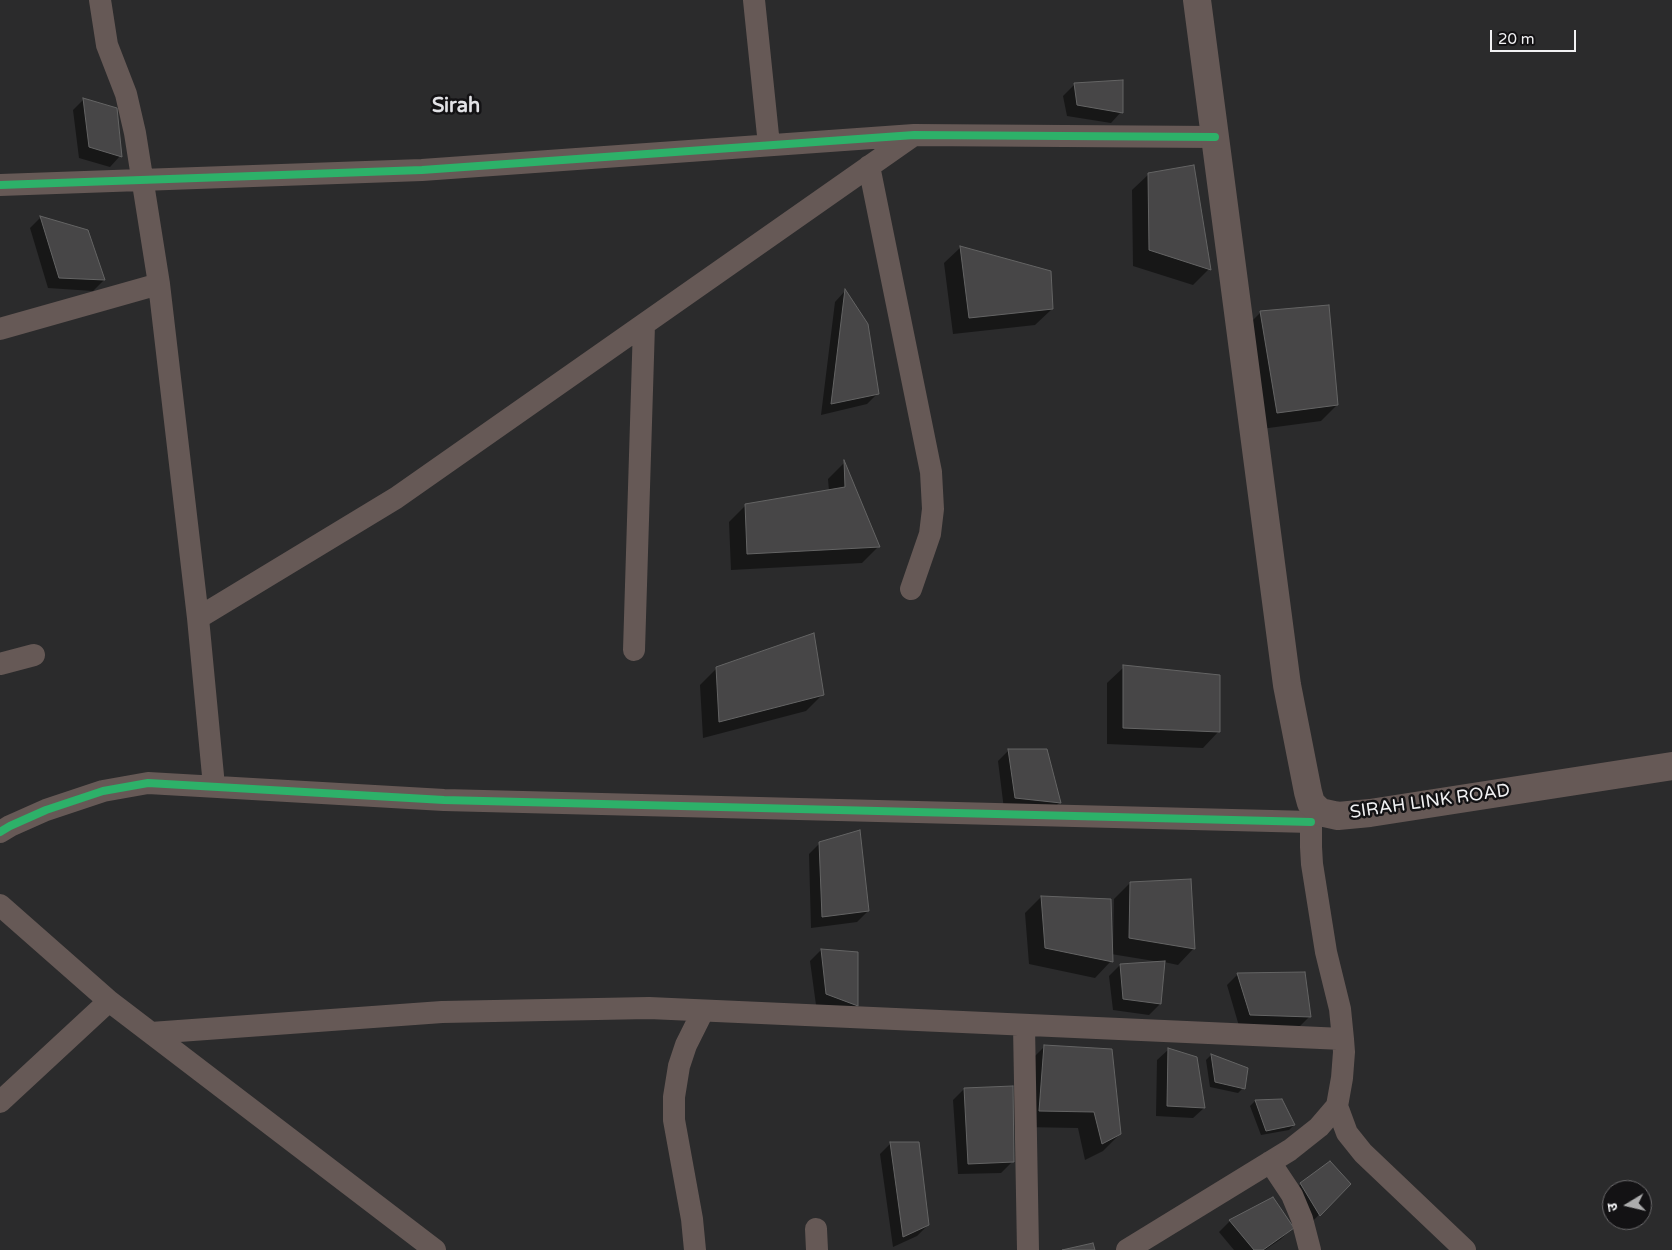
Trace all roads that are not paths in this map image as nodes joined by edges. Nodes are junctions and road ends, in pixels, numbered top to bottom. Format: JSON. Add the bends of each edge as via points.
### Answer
{"nodes":[{"id":1,"x":100,"y":0,"type":"edge"},
{"id":2,"x":754,"y":0,"type":"edge"},
{"id":3,"x":1197,"y":0,"type":"edge"},
{"id":4,"x":914,"y":135,"type":"junction"},
{"id":5,"x":1216,"y":137,"type":"junction"},
{"id":6,"x":769,"y":145,"type":"junction"},
{"id":7,"x":869,"y":166,"type":"junction"},
{"id":8,"x":142,"y":179,"type":"junction"},
{"id":9,"x":0,"y":185,"type":"edge"},
{"id":10,"x":159,"y":284,"type":"junction"},
{"id":11,"x":644,"y":325,"type":"junction"},
{"id":12,"x":0,"y":328,"type":"edge"},
{"id":13,"x":911,"y":589,"type":"dead end"},
{"id":14,"x":198,"y":618,"type":"junction"},
{"id":15,"x":634,"y":650,"type":"dead end"},
{"id":16,"x":34,"y":655,"type":"dead end"},
{"id":17,"x":0,"y":664,"type":"edge"},
{"id":18,"x":1672,"y":766,"type":"edge"},
{"id":19,"x":214,"y":786,"type":"junction"},
{"id":20,"x":1311,"y":812,"type":"junction"},
{"id":21,"x":0,"y":832,"type":"edge"},
{"id":22,"x":0,"y":905,"type":"edge"},
{"id":23,"x":109,"y":1001,"type":"junction"},
{"id":24,"x":703,"y":1011,"type":"junction"},
{"id":25,"x":1024,"y":1026,"type":"junction"},
{"id":26,"x":151,"y":1033,"type":"junction"},
{"id":27,"x":1343,"y":1039,"type":"junction"},
{"id":28,"x":0,"y":1102,"type":"edge"},
{"id":29,"x":1337,"y":1106,"type":"junction"},
{"id":30,"x":1270,"y":1162,"type":"junction"},
{"id":31,"x":436,"y":1250,"type":"edge"},
{"id":32,"x":695,"y":1250,"type":"edge"},
{"id":33,"x":1028,"y":1250,"type":"edge"},
{"id":34,"x":1127,"y":1250,"type":"edge"},
{"id":35,"x":1310,"y":1250,"type":"edge"},
{"id":36,"x":1465,"y":1250,"type":"edge"}],
"edges":[{"from":1,"to":8,"type":"street","via":[[107,45],[126,94]]},
{"from":2,"to":6,"type":"street"},
{"from":3,"to":5,"type":"street"},
{"from":4,"to":5,"type":"street"},
{"from":4,"to":6,"type":"street"},
{"from":4,"to":7,"type":"street"},
{"from":5,"to":20,"type":"street","via":[[1287,685]]},
{"from":6,"to":8,"type":"street","via":[[422,170]]},
{"from":7,"to":11,"type":"street"},
{"from":7,"to":13,"type":"street","via":[[930,472],[933,509],[930,534]]},
{"from":8,"to":9,"type":"street"},
{"from":8,"to":10,"type":"street"},
{"from":10,"to":12,"type":"street"},
{"from":10,"to":14,"type":"street"},
{"from":11,"to":14,"type":"street","via":[[396,498]]},
{"from":11,"to":15,"type":"street"},
{"from":14,"to":19,"type":"street"},
{"from":16,"to":17,"type":"street"},
{"from":18,"to":20,"type":"street","name":"SIRAH LINK ROAD","via":[[1354,814],[1338,816]]},
{"from":19,"to":20,"type":"street","via":[[444,800]]},
{"from":19,"to":21,"type":"street","via":[[148,783],[103,791],[46,810]]},
{"from":20,"to":27,"type":"street","via":[[1312,864]]},
{"from":22,"to":23,"type":"street"},
{"from":23,"to":26,"type":"street"},
{"from":23,"to":28,"type":"street"},
{"from":24,"to":25,"type":"street"},
{"from":24,"to":26,"type":"street","via":[[649,1008],[442,1012]]},
{"from":24,"to":32,"type":"street","via":[[683,1052],[674,1097],[674,1120]]},
{"from":25,"to":27,"type":"street"},
{"from":25,"to":33,"type":"street"},
{"from":26,"to":31,"type":"street"},
{"from":27,"to":29,"type":"street"},
{"from":29,"to":30,"type":"street","via":[[1319,1126]]},
{"from":29,"to":36,"type":"street","via":[[1348,1133],[1363,1153]]},
{"from":30,"to":34,"type":"street"},
{"from":30,"to":35,"type":"street","via":[[1292,1195]]}]}
